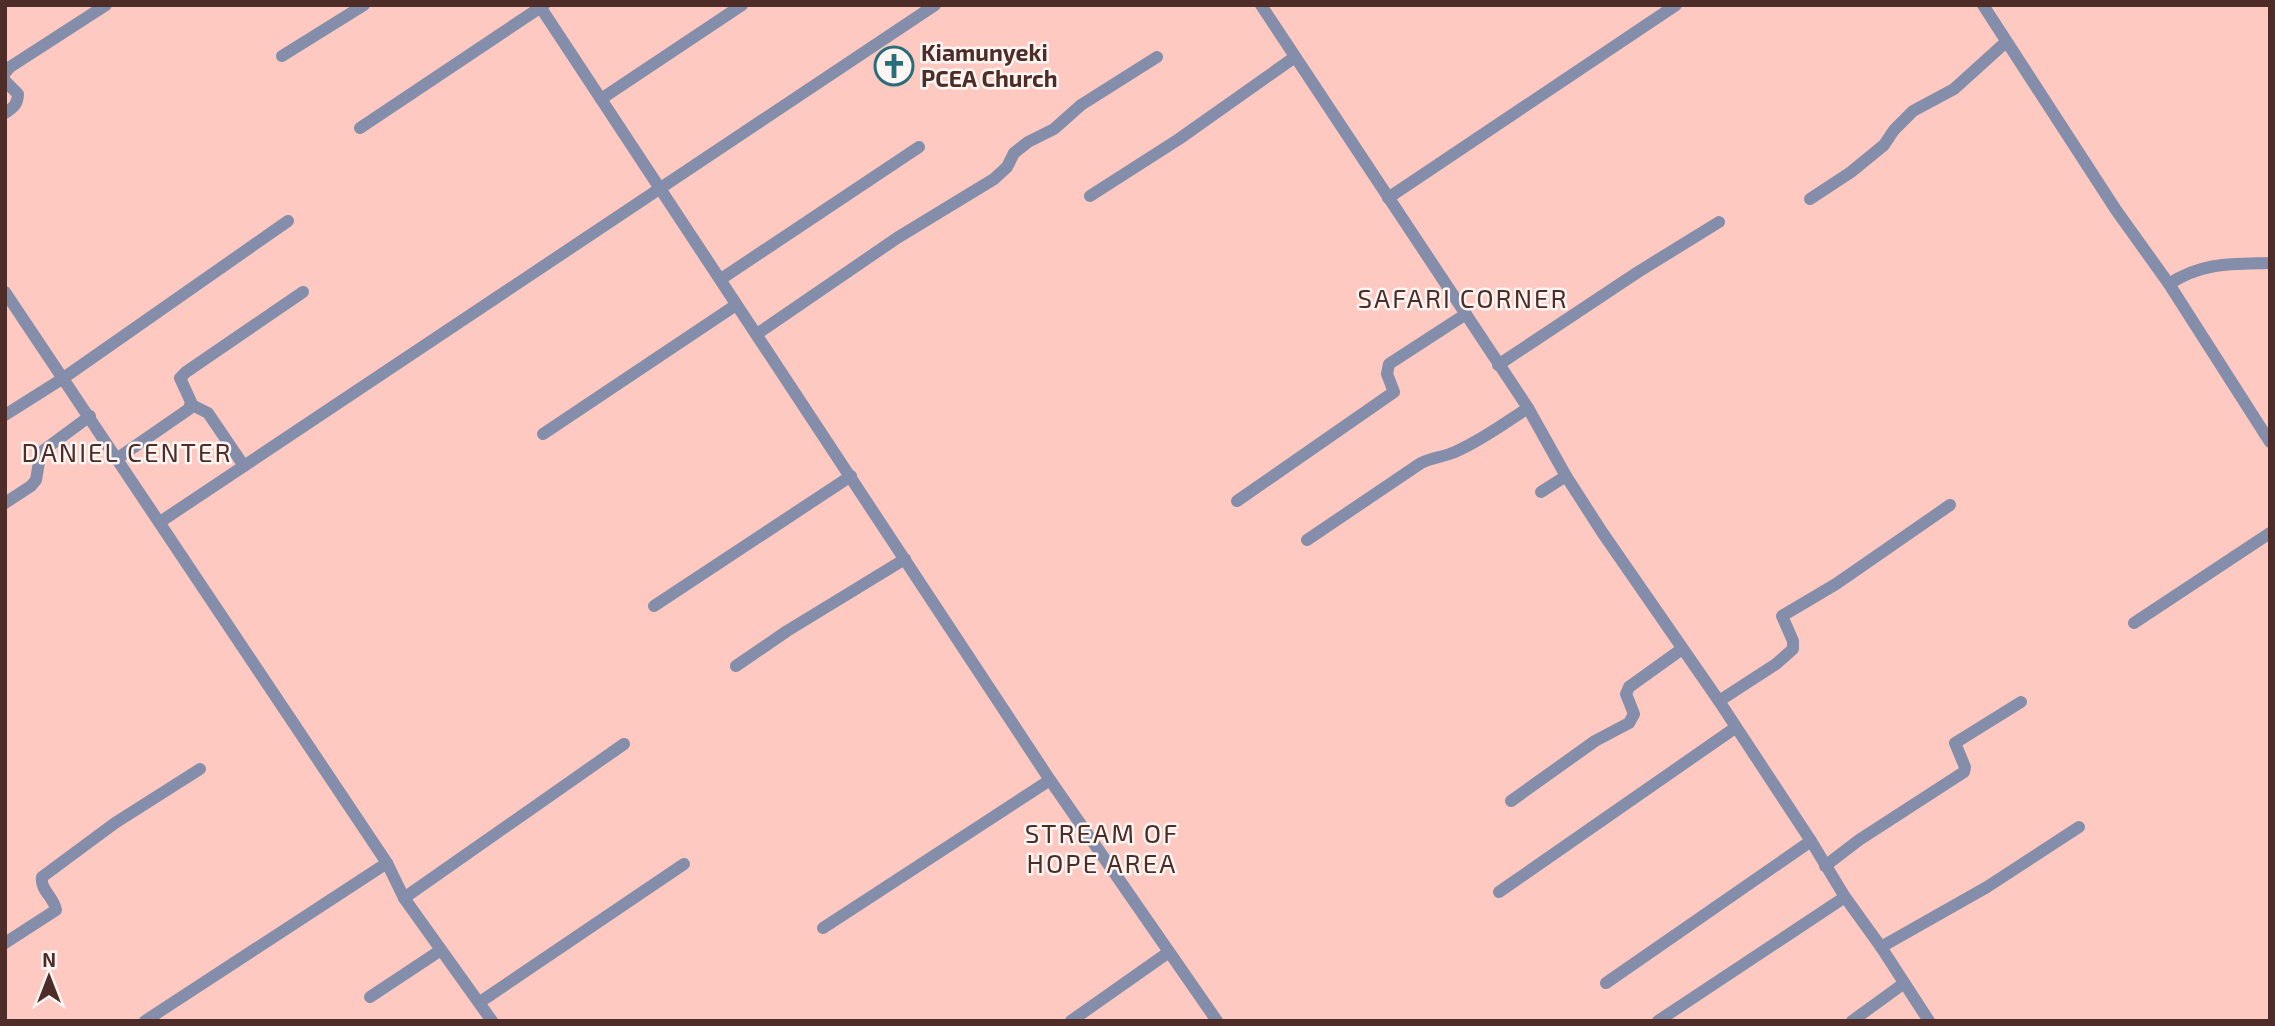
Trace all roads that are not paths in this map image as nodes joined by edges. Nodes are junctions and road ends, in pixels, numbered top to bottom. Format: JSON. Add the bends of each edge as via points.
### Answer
{"nodes":[{"id":1,"x":106,"y":5,"type":"edge"},
{"id":2,"x":364,"y":5,"type":"edge"},
{"id":3,"x":742,"y":5,"type":"edge"},
{"id":4,"x":935,"y":5,"type":"edge"},
{"id":5,"x":1261,"y":5,"type":"edge"},
{"id":6,"x":1676,"y":5,"type":"edge"},
{"id":7,"x":1983,"y":5,"type":"edge"},
{"id":8,"x":541,"y":6,"type":"edge"},
{"id":9,"x":2006,"y":42,"type":"junction"},
{"id":10,"x":282,"y":56,"type":"dead end"},
{"id":11,"x":1157,"y":57,"type":"dead end"},
{"id":12,"x":1295,"y":57,"type":"junction"},
{"id":13,"x":5,"y":73,"type":"edge"},
{"id":14,"x":5,"y":81,"type":"edge"},
{"id":15,"x":601,"y":99,"type":"junction"},
{"id":16,"x":5,"y":113,"type":"edge"},
{"id":17,"x":360,"y":128,"type":"dead end"},
{"id":18,"x":919,"y":147,"type":"dead end"},
{"id":19,"x":660,"y":187,"type":"junction"},
{"id":20,"x":1090,"y":196,"type":"dead end"},
{"id":21,"x":1388,"y":198,"type":"junction"},
{"id":22,"x":1810,"y":199,"type":"dead end"},
{"id":23,"x":288,"y":221,"type":"dead end"},
{"id":24,"x":1719,"y":222,"type":"dead end"},
{"id":25,"x":2270,"y":263,"type":"edge"},
{"id":26,"x":721,"y":279,"type":"junction"},
{"id":27,"x":2169,"y":284,"type":"junction"},
{"id":28,"x":5,"y":292,"type":"edge"},
{"id":29,"x":303,"y":292,"type":"dead end"},
{"id":30,"x":736,"y":305,"type":"junction"},
{"id":31,"x":10,"y":309,"type":"edge"},
{"id":32,"x":1466,"y":314,"type":"junction"},
{"id":33,"x":757,"y":334,"type":"junction"},
{"id":34,"x":1498,"y":365,"type":"junction"},
{"id":35,"x":62,"y":379,"type":"junction"},
{"id":36,"x":192,"y":405,"type":"junction"},
{"id":37,"x":1528,"y":408,"type":"junction"},
{"id":38,"x":5,"y":415,"type":"edge"},
{"id":39,"x":90,"y":416,"type":"junction"},
{"id":40,"x":542,"y":434,"type":"dead end"},
{"id":41,"x":2270,"y":442,"type":"edge"},
{"id":42,"x":118,"y":458,"type":"junction"},
{"id":43,"x":244,"y":466,"type":"junction"},
{"id":44,"x":851,"y":476,"type":"junction"},
{"id":45,"x":1566,"y":476,"type":"junction"},
{"id":46,"x":1541,"y":492,"type":"dead end"},
{"id":47,"x":1237,"y":500,"type":"dead end"},
{"id":48,"x":5,"y":503,"type":"edge"},
{"id":49,"x":1950,"y":505,"type":"dead end"},
{"id":50,"x":160,"y":522,"type":"junction"},
{"id":51,"x":2270,"y":533,"type":"edge"},
{"id":52,"x":1307,"y":540,"type":"dead end"},
{"id":53,"x":905,"y":559,"type":"junction"},
{"id":54,"x":654,"y":606,"type":"dead end"},
{"id":55,"x":2134,"y":623,"type":"dead end"},
{"id":56,"x":1682,"y":649,"type":"junction"},
{"id":57,"x":736,"y":666,"type":"dead end"},
{"id":58,"x":1719,"y":701,"type":"junction"},
{"id":59,"x":2021,"y":702,"type":"dead end"},
{"id":60,"x":1735,"y":728,"type":"junction"},
{"id":61,"x":624,"y":744,"type":"dead end"},
{"id":62,"x":200,"y":769,"type":"dead end"},
{"id":63,"x":1051,"y":780,"type":"junction"},
{"id":64,"x":1511,"y":801,"type":"dead end"},
{"id":65,"x":2079,"y":827,"type":"dead end"},
{"id":66,"x":1811,"y":841,"type":"junction"},
{"id":67,"x":387,"y":863,"type":"junction"},
{"id":68,"x":684,"y":864,"type":"dead end"},
{"id":69,"x":1825,"y":866,"type":"junction"},
{"id":70,"x":1499,"y":892,"type":"dead end"},
{"id":71,"x":1844,"y":897,"type":"junction"},
{"id":72,"x":404,"y":898,"type":"junction"},
{"id":73,"x":823,"y":928,"type":"dead end"},
{"id":74,"x":5,"y":943,"type":"edge"},
{"id":75,"x":1881,"y":947,"type":"junction"},
{"id":76,"x":441,"y":950,"type":"junction"},
{"id":77,"x":1169,"y":953,"type":"junction"},
{"id":78,"x":1606,"y":983,"type":"dead end"},
{"id":79,"x":1903,"y":984,"type":"junction"},
{"id":80,"x":370,"y":997,"type":"dead end"},
{"id":81,"x":480,"y":1002,"type":"junction"},
{"id":82,"x":145,"y":1021,"type":"edge"},
{"id":83,"x":492,"y":1021,"type":"edge"},
{"id":84,"x":1071,"y":1021,"type":"edge"},
{"id":85,"x":1217,"y":1021,"type":"edge"},
{"id":86,"x":1658,"y":1021,"type":"edge"},
{"id":87,"x":1852,"y":1021,"type":"edge"},
{"id":88,"x":1929,"y":1021,"type":"edge"}],
"edges":[{"from":1,"to":13,"type":"street"},
{"from":2,"to":10,"type":"street"},
{"from":3,"to":15,"type":"street"},
{"from":4,"to":19,"type":"street"},
{"from":5,"to":12,"type":"street"},
{"from":6,"to":21,"type":"street"},
{"from":7,"to":9,"type":"street"},
{"from":8,"to":15,"type":"street"},
{"from":8,"to":17,"type":"street"},
{"from":9,"to":22,"type":"street","via":[[1954,89],[1913,111],[1884,145],[1851,172]]},
{"from":9,"to":27,"type":"street"},
{"from":11,"to":33,"type":"street","via":[[1028,142],[994,179],[897,238]]},
{"from":12,"to":20,"type":"street"},
{"from":12,"to":21,"type":"street"},
{"from":14,"to":16,"type":"street","via":[[18,98]]},
{"from":15,"to":19,"type":"street"},
{"from":18,"to":26,"type":"street"},
{"from":19,"to":26,"type":"street"},
{"from":19,"to":43,"type":"street"},
{"from":21,"to":32,"type":"street"},
{"from":23,"to":35,"type":"street"},
{"from":24,"to":34,"type":"street"},
{"from":25,"to":27,"type":"street","via":[[2202,268]]},
{"from":26,"to":30,"type":"street"},
{"from":27,"to":41,"type":"street"},
{"from":28,"to":31,"type":"street"},
{"from":29,"to":36,"type":"street","via":[[180,378]]},
{"from":30,"to":33,"type":"street"},
{"from":30,"to":40,"type":"street"},
{"from":31,"to":35,"type":"street"},
{"from":32,"to":34,"type":"street"},
{"from":32,"to":47,"type":"street","via":[[1389,364],[1387,374],[1394,392]]},
{"from":33,"to":44,"type":"street"},
{"from":34,"to":37,"type":"street"},
{"from":35,"to":38,"type":"street"},
{"from":35,"to":39,"type":"street"},
{"from":36,"to":42,"type":"street"},
{"from":36,"to":43,"type":"street","via":[[208,413]]},
{"from":37,"to":45,"type":"street"},
{"from":37,"to":52,"type":"street","via":[[1477,441],[1421,463]]},
{"from":39,"to":42,"type":"street"},
{"from":39,"to":48,"type":"street","via":[[44,450],[36,480]]},
{"from":42,"to":50,"type":"street"},
{"from":43,"to":50,"type":"street"},
{"from":44,"to":53,"type":"street"},
{"from":44,"to":54,"type":"street"},
{"from":45,"to":46,"type":"street"},
{"from":45,"to":56,"type":"street"},
{"from":49,"to":58,"type":"street","via":[[1782,616],[1793,649]]},
{"from":50,"to":67,"type":"street"},
{"from":51,"to":55,"type":"street"},
{"from":53,"to":57,"type":"street"},
{"from":53,"to":63,"type":"street"},
{"from":56,"to":58,"type":"street"},
{"from":56,"to":64,"type":"street","via":[[1629,687],[1626,694],[1634,714],[1629,723],[1595,741]]},
{"from":58,"to":60,"type":"street"},
{"from":59,"to":69,"type":"street","via":[[1955,743],[1964,772]]},
{"from":60,"to":66,"type":"street"},
{"from":60,"to":70,"type":"street"},
{"from":61,"to":72,"type":"street"},
{"from":62,"to":74,"type":"street","via":[[42,877],[41,884],[56,910]]},
{"from":63,"to":73,"type":"street"},
{"from":63,"to":77,"type":"street"},
{"from":65,"to":75,"type":"street","via":[[1987,887]]},
{"from":66,"to":69,"type":"street"},
{"from":66,"to":78,"type":"street"},
{"from":67,"to":72,"type":"street"},
{"from":67,"to":82,"type":"street"},
{"from":68,"to":81,"type":"street"},
{"from":69,"to":71,"type":"street"},
{"from":71,"to":75,"type":"street"},
{"from":71,"to":86,"type":"street"},
{"from":72,"to":76,"type":"street"},
{"from":75,"to":79,"type":"street"},
{"from":76,"to":80,"type":"street"},
{"from":76,"to":81,"type":"street"},
{"from":77,"to":84,"type":"street"},
{"from":77,"to":85,"type":"street"},
{"from":79,"to":87,"type":"street"},
{"from":79,"to":88,"type":"street"},
{"from":81,"to":83,"type":"street"}]}
